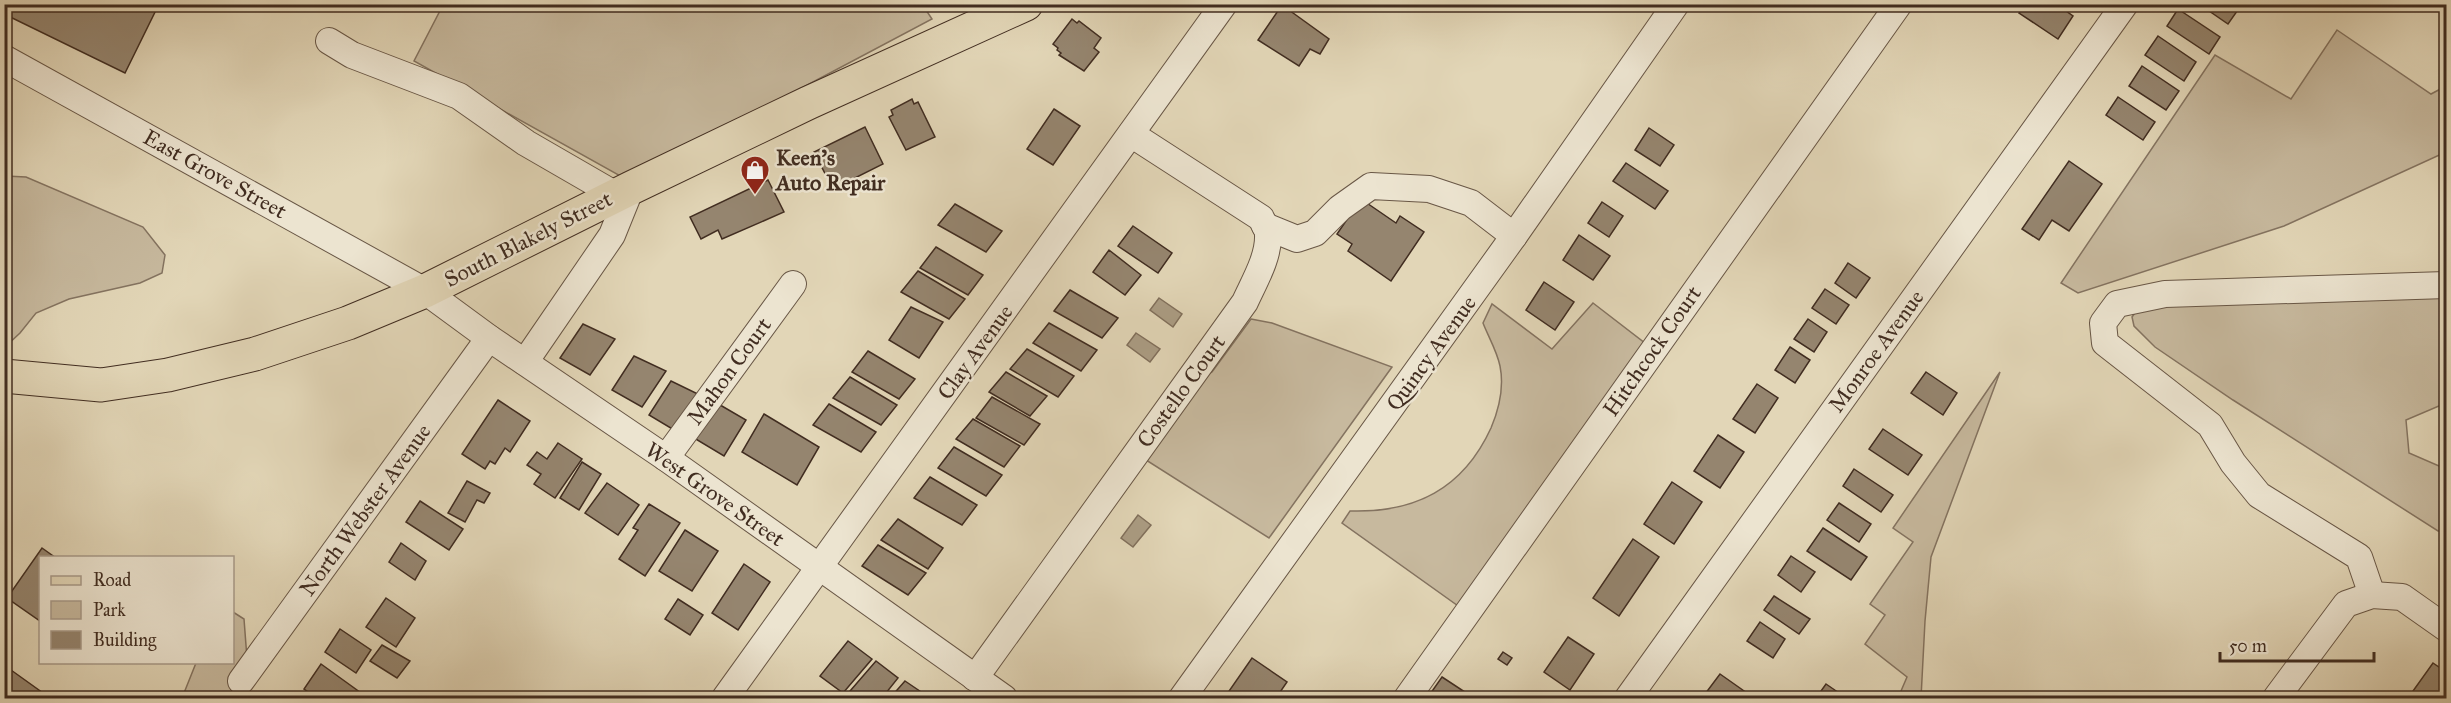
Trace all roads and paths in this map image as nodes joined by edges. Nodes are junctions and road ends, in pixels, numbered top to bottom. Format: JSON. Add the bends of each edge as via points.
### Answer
{"nodes":[{"id":1,"x":1026,"y":4,"type":"edge"},
{"id":2,"x":1224,"y":4,"type":"edge"},
{"id":3,"x":1676,"y":4,"type":"edge"},
{"id":4,"x":1899,"y":4,"type":"edge"},
{"id":5,"x":2125,"y":4,"type":"edge"},
{"id":6,"x":329,"y":41,"type":"dead end"},
{"id":7,"x":4,"y":58,"type":"edge"},
{"id":8,"x":1131,"y":134,"type":"junction"},
{"id":9,"x":624,"y":191,"type":"junction"},
{"id":10,"x":1265,"y":226,"type":"junction"},
{"id":11,"x":1515,"y":236,"type":"junction"},
{"id":12,"x":792,"y":284,"type":"dead end"},
{"id":13,"x":2446,"y":285,"type":"edge"},
{"id":14,"x":425,"y":291,"type":"junction"},
{"id":15,"x":489,"y":338,"type":"junction"},
{"id":16,"x":525,"y":362,"type":"junction"},
{"id":17,"x":4,"y":376,"type":"edge"},
{"id":18,"x":666,"y":458,"type":"junction"},
{"id":19,"x":820,"y":568,"type":"junction"},
{"id":20,"x":2372,"y":595,"type":"junction"},
{"id":21,"x":2446,"y":627,"type":"edge"},
{"id":22,"x":975,"y":678,"type":"junction"},
{"id":23,"x":241,"y":681,"type":"dead end"},
{"id":24,"x":725,"y":699,"type":"edge"},
{"id":25,"x":1004,"y":699,"type":"edge"},
{"id":26,"x":1182,"y":699,"type":"edge"},
{"id":27,"x":1407,"y":699,"type":"edge"},
{"id":28,"x":1628,"y":699,"type":"edge"},
{"id":29,"x":2276,"y":699,"type":"edge"}],
"edges":[{"from":1,"to":9,"type":"main road","name":"South Blakely Street"},
{"from":2,"to":8,"type":"street","name":"Clay Avenue"},
{"from":3,"to":11,"type":"street","name":"Quincy Avenue"},
{"from":4,"to":27,"type":"street","name":"Hitchcock Court"},
{"from":5,"to":28,"type":"street","name":"Monroe Avenue"},
{"from":6,"to":9,"type":"street","via":[[352,55],[459,96],[526,143]]},
{"from":7,"to":14,"type":"street","name":"East Grove Street"},
{"from":8,"to":10,"type":"street","via":[[1261,218]]},
{"from":8,"to":19,"type":"street","name":"Clay Avenue"},
{"from":9,"to":14,"type":"main road","name":"South Blakely Street"},
{"from":9,"to":16,"type":"street","via":[[612,235]]},
{"from":10,"to":11,"type":"street","via":[[1297,239],[1316,233],[1340,208],[1371,186],[1429,189],[1471,203]]},
{"from":10,"to":22,"type":"street","name":"Costello Court","via":[[1269,233],[1266,250],[1245,302]]},
{"from":11,"to":26,"type":"street","name":"Quincy Avenue"},
{"from":12,"to":18,"type":"street","name":"Mahon Court"},
{"from":13,"to":20,"type":"street","via":[[2165,294],[2117,304],[2103,323],[2105,344],[2210,425],[2259,495],[2359,557]]},
{"from":14,"to":15,"type":"street","name":"West Grove Street"},
{"from":14,"to":17,"type":"main road","name":"South Blakely Street","via":[[348,323],[255,354],[168,375],[101,385]]},
{"from":15,"to":16,"type":"street","name":"West Grove Street"},
{"from":15,"to":23,"type":"street","name":"North Webster Avenue"},
{"from":16,"to":18,"type":"street","name":"West Grove Street"},
{"from":18,"to":19,"type":"street","name":"West Grove Street"},
{"from":19,"to":22,"type":"street","name":"West Grove Street"},
{"from":19,"to":24,"type":"street","name":"Clay Avenue"},
{"from":20,"to":21,"type":"street","via":[[2402,597]]},
{"from":20,"to":29,"type":"street","via":[[2346,604]]},
{"from":22,"to":25,"type":"street","name":"West Grove Street"}]}
